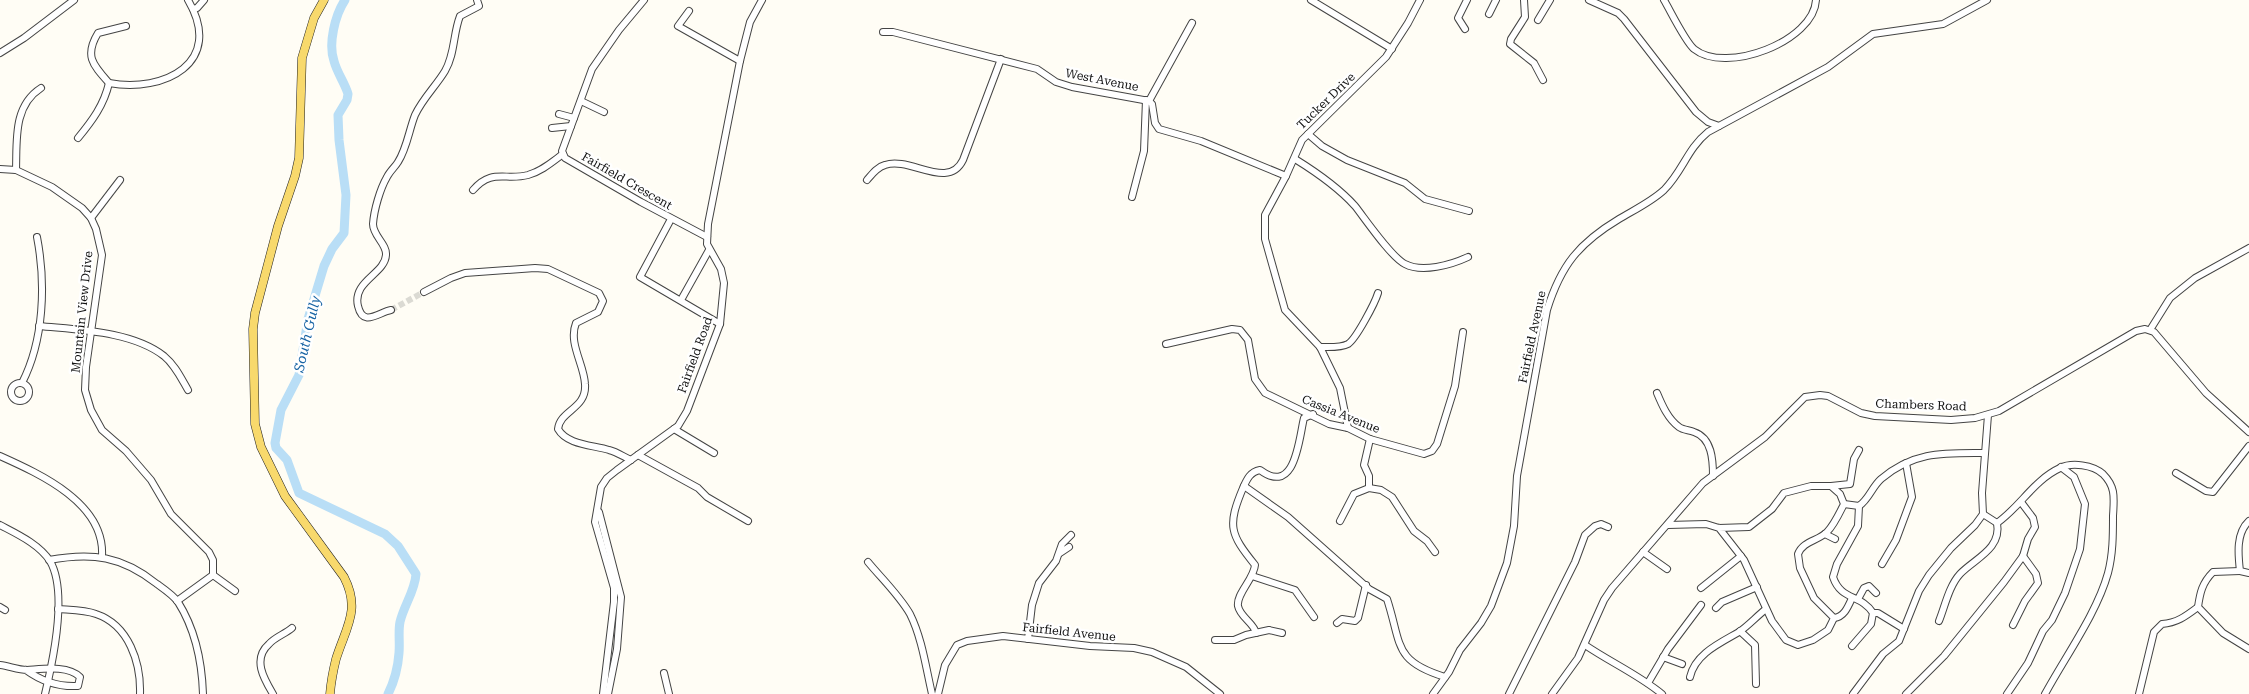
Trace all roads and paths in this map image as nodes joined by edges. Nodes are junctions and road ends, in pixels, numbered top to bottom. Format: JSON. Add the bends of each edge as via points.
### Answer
{"nodes":[{"id":1,"x":74,"y":0,"type":"edge"},
{"id":2,"x":188,"y":0,"type":"edge"},
{"id":3,"x":204,"y":0,"type":"edge"},
{"id":4,"x":324,"y":0,"type":"edge"},
{"id":5,"x":477,"y":0,"type":"edge"},
{"id":6,"x":644,"y":0,"type":"edge"},
{"id":7,"x":762,"y":0,"type":"edge"},
{"id":8,"x":1310,"y":0,"type":"edge"},
{"id":9,"x":1420,"y":0,"type":"edge"},
{"id":10,"x":1468,"y":0,"type":"edge"},
{"id":11,"x":1496,"y":0,"type":"edge"},
{"id":12,"x":1524,"y":0,"type":"edge"},
{"id":13,"x":1550,"y":0,"type":"edge"},
{"id":14,"x":1589,"y":0,"type":"edge"},
{"id":15,"x":1664,"y":0,"type":"edge"},
{"id":16,"x":1816,"y":0,"type":"edge"},
{"id":17,"x":1987,"y":0,"type":"edge"},
{"id":18,"x":193,"y":9,"type":"junction"},
{"id":19,"x":689,"y":11,"type":"dead end"},
{"id":20,"x":1489,"y":14,"type":"dead end"},
{"id":21,"x":1538,"y":20,"type":"dead end"},
{"id":22,"x":1192,"y":22,"type":"dead end"},
{"id":23,"x":126,"y":26,"type":"dead end"},
{"id":24,"x":1465,"y":29,"type":"dead end"},
{"id":25,"x":882,"y":32,"type":"dead end"},
{"id":26,"x":1392,"y":49,"type":"junction"},
{"id":27,"x":0,"y":53,"type":"edge"},
{"id":28,"x":1001,"y":59,"type":"junction"},
{"id":29,"x":740,"y":61,"type":"junction"},
{"id":30,"x":1543,"y":80,"type":"dead end"},
{"id":31,"x":109,"y":83,"type":"junction"},
{"id":32,"x":41,"y":88,"type":"dead end"},
{"id":33,"x":581,"y":101,"type":"junction"},
{"id":34,"x":1148,"y":101,"type":"junction"},
{"id":35,"x":604,"y":112,"type":"dead end"},
{"id":36,"x":559,"y":114,"type":"dead end"},
{"id":37,"x":574,"y":118,"type":"junction"},
{"id":38,"x":571,"y":126,"type":"junction"},
{"id":39,"x":1719,"y":126,"type":"junction"},
{"id":40,"x":552,"y":128,"type":"dead end"},
{"id":41,"x":1308,"y":134,"type":"junction"},
{"id":42,"x":78,"y":138,"type":"dead end"},
{"id":43,"x":563,"y":154,"type":"junction"},
{"id":44,"x":1295,"y":159,"type":"junction"},
{"id":45,"x":0,"y":168,"type":"edge"},
{"id":46,"x":16,"y":170,"type":"junction"},
{"id":47,"x":1286,"y":176,"type":"junction"},
{"id":48,"x":120,"y":180,"type":"dead end"},
{"id":49,"x":867,"y":180,"type":"dead end"},
{"id":50,"x":473,"y":190,"type":"dead end"},
{"id":51,"x":1132,"y":197,"type":"dead end"},
{"id":52,"x":1469,"y":211,"type":"dead end"},
{"id":53,"x":91,"y":218,"type":"junction"},
{"id":54,"x":671,"y":219,"type":"junction"},
{"id":55,"x":707,"y":237,"type":"junction"},
{"id":56,"x":37,"y":238,"type":"dead end"},
{"id":57,"x":2249,"y":248,"type":"edge"},
{"id":58,"x":709,"y":250,"type":"junction"},
{"id":59,"x":1468,"y":257,"type":"dead end"},
{"id":60,"x":424,"y":292,"type":"tunnel mouth"},
{"id":61,"x":1378,"y":293,"type":"dead end"},
{"id":62,"x":681,"y":300,"type":"junction"},
{"id":63,"x":391,"y":310,"type":"tunnel mouth"},
{"id":64,"x":720,"y":324,"type":"junction"},
{"id":65,"x":39,"y":326,"type":"junction"},
{"id":66,"x":2150,"y":330,"type":"junction"},
{"id":67,"x":91,"y":332,"type":"junction"},
{"id":68,"x":1463,"y":332,"type":"dead end"},
{"id":69,"x":1166,"y":344,"type":"dead end"},
{"id":70,"x":1320,"y":347,"type":"junction"},
{"id":71,"x":22,"y":383,"type":"dead end"},
{"id":72,"x":188,"y":390,"type":"dead end"},
{"id":73,"x":1657,"y":393,"type":"dead end"},
{"id":74,"x":1313,"y":414,"type":"junction"},
{"id":75,"x":1988,"y":416,"type":"junction"},
{"id":76,"x":1348,"y":428,"type":"junction"},
{"id":77,"x":674,"y":429,"type":"junction"},
{"id":78,"x":2249,"y":432,"type":"edge"},
{"id":79,"x":1370,"y":439,"type":"junction"},
{"id":80,"x":2249,"y":446,"type":"edge"},
{"id":81,"x":1859,"y":450,"type":"dead end"},
{"id":82,"x":714,"y":453,"type":"dead end"},
{"id":83,"x":1984,"y":453,"type":"junction"},
{"id":84,"x":638,"y":455,"type":"junction"},
{"id":85,"x":0,"y":456,"type":"edge"},
{"id":86,"x":631,"y":460,"type":"junction"},
{"id":87,"x":1906,"y":463,"type":"junction"},
{"id":88,"x":2061,"y":467,"type":"junction"},
{"id":89,"x":2176,"y":473,"type":"dead end"},
{"id":90,"x":1713,"y":476,"type":"junction"},
{"id":91,"x":1244,"y":486,"type":"junction"},
{"id":92,"x":1831,"y":486,"type":"junction"},
{"id":93,"x":1369,"y":488,"type":"junction"},
{"id":94,"x":2020,"y":502,"type":"junction"},
{"id":95,"x":1844,"y":504,"type":"junction"},
{"id":96,"x":1859,"y":506,"type":"junction"},
{"id":97,"x":599,"y":508,"type":"junction"},
{"id":98,"x":1983,"y":514,"type":"junction"},
{"id":99,"x":748,"y":521,"type":"dead end"},
{"id":100,"x":1340,"y":521,"type":"dead end"},
{"id":101,"x":2249,"y":521,"type":"edge"},
{"id":102,"x":1998,"y":523,"type":"junction"},
{"id":103,"x":0,"y":525,"type":"edge"},
{"id":104,"x":1668,"y":525,"type":"junction"},
{"id":105,"x":1608,"y":527,"type":"dead end"},
{"id":106,"x":1719,"y":528,"type":"junction"},
{"id":107,"x":1825,"y":534,"type":"junction"},
{"id":108,"x":1070,"y":535,"type":"dead end"},
{"id":109,"x":1835,"y":539,"type":"dead end"},
{"id":110,"x":1069,"y":547,"type":"dead end"},
{"id":111,"x":1435,"y":552,"type":"dead end"},
{"id":112,"x":1643,"y":552,"type":"junction"},
{"id":113,"x":1060,"y":553,"type":"junction"},
{"id":114,"x":102,"y":556,"type":"junction"},
{"id":115,"x":1741,"y":556,"type":"junction"},
{"id":116,"x":2023,"y":556,"type":"junction"},
{"id":117,"x":49,"y":560,"type":"junction"},
{"id":118,"x":868,"y":562,"type":"dead end"},
{"id":119,"x":1882,"y":564,"type":"dead end"},
{"id":120,"x":1667,"y":569,"type":"dead end"},
{"id":121,"x":2240,"y":571,"type":"junction"},
{"id":122,"x":2249,"y":573,"type":"edge"},
{"id":123,"x":213,"y":574,"type":"junction"},
{"id":124,"x":1252,"y":576,"type":"junction"},
{"id":125,"x":1366,"y":585,"type":"junction"},
{"id":126,"x":1757,"y":587,"type":"junction"},
{"id":127,"x":1701,"y":588,"type":"dead end"},
{"id":128,"x":236,"y":591,"type":"dead end"},
{"id":129,"x":1876,"y":593,"type":"dead end"},
{"id":130,"x":1855,"y":599,"type":"junction"},
{"id":131,"x":177,"y":601,"type":"junction"},
{"id":132,"x":1701,"y":605,"type":"dead end"},
{"id":133,"x":2198,"y":607,"type":"junction"},
{"id":134,"x":1716,"y":608,"type":"dead end"},
{"id":135,"x":58,"y":609,"type":"junction"},
{"id":136,"x":1766,"y":609,"type":"junction"},
{"id":137,"x":1873,"y":613,"type":"junction"},
{"id":138,"x":1314,"y":617,"type":"dead end"},
{"id":139,"x":1834,"y":618,"type":"junction"},
{"id":140,"x":1939,"y":621,"type":"dead end"},
{"id":141,"x":1337,"y":623,"type":"dead end"},
{"id":142,"x":2013,"y":625,"type":"dead end"},
{"id":143,"x":292,"y":628,"type":"dead end"},
{"id":144,"x":1904,"y":629,"type":"junction"},
{"id":145,"x":1740,"y":631,"type":"junction"},
{"id":146,"x":1256,"y":633,"type":"junction"},
{"id":147,"x":1282,"y":633,"type":"dead end"},
{"id":148,"x":1028,"y":639,"type":"junction"},
{"id":149,"x":1215,"y":640,"type":"dead end"},
{"id":150,"x":1585,"y":645,"type":"junction"},
{"id":151,"x":1852,"y":646,"type":"dead end"},
{"id":152,"x":2249,"y":649,"type":"edge"},
{"id":153,"x":1663,"y":657,"type":"junction"},
{"id":154,"x":1682,"y":664,"type":"dead end"},
{"id":155,"x":0,"y":665,"type":"edge"},
{"id":156,"x":51,"y":668,"type":"junction"},
{"id":157,"x":26,"y":670,"type":"junction"},
{"id":158,"x":664,"y":673,"type":"dead end"},
{"id":159,"x":1445,"y":677,"type":"junction"},
{"id":160,"x":1690,"y":677,"type":"dead end"},
{"id":161,"x":48,"y":682,"type":"junction"},
{"id":162,"x":1648,"y":683,"type":"junction"},
{"id":163,"x":1756,"y":684,"type":"dead end"},
{"id":164,"x":44,"y":694,"type":"edge"},
{"id":165,"x":140,"y":694,"type":"edge"},
{"id":166,"x":203,"y":694,"type":"edge"},
{"id":167,"x":273,"y":694,"type":"edge"},
{"id":168,"x":330,"y":694,"type":"edge"},
{"id":169,"x":603,"y":694,"type":"edge"},
{"id":170,"x":608,"y":694,"type":"edge"},
{"id":171,"x":669,"y":694,"type":"edge"},
{"id":172,"x":932,"y":694,"type":"edge"},
{"id":173,"x":938,"y":694,"type":"edge"},
{"id":174,"x":1220,"y":694,"type":"edge"},
{"id":175,"x":1433,"y":694,"type":"edge"},
{"id":176,"x":1509,"y":694,"type":"edge"},
{"id":177,"x":1552,"y":694,"type":"edge"},
{"id":178,"x":1662,"y":694,"type":"edge"},
{"id":179,"x":1853,"y":694,"type":"edge"},
{"id":180,"x":1906,"y":694,"type":"edge"},
{"id":181,"x":2007,"y":694,"type":"edge"},
{"id":182,"x":2045,"y":694,"type":"edge"},
{"id":183,"x":2139,"y":694,"type":"edge"}],
"edges":[{"from":1,"to":27,"type":"street"},
{"from":2,"to":18,"type":"street"},
{"from":3,"to":18,"type":"street"},
{"from":4,"to":168,"type":"main road","via":[[314,18],[302,58],[299,158],[278,226],[253,329],[255,424],[261,447],[286,496],[352,591],[349,625],[336,659]]},
{"from":5,"to":63,"type":"street","via":[[479,6],[460,16],[454,31],[452,56],[415,115],[399,161],[386,179],[380,195],[373,225],[387,254],[385,261],[362,286],[356,300],[359,313],[365,317],[376,317]]},
{"from":6,"to":33,"type":"street","name":"Fairfield Crescent","via":[[592,69]]},
{"from":7,"to":29,"type":"street","name":"Fairfield Road","via":[[750,22]]},
{"from":8,"to":26,"type":"street"},
{"from":9,"to":26,"type":"street","name":"Tucker Drive"},
{"from":10,"to":24,"type":"street","via":[[1458,18]]},
{"from":11,"to":20,"type":"street"},
{"from":12,"to":30,"type":"street","via":[[1525,17],[1510,44],[1534,63]]},
{"from":13,"to":21,"type":"street"},
{"from":14,"to":39,"type":"street","via":[[1618,13],[1696,112]]},
{"from":15,"to":16,"type":"street","via":[[1693,49],[1725,60],[1750,57],[1792,36],[1813,15]]},
{"from":17,"to":39,"type":"street","name":"Fairfield Avenue","via":[[1943,24],[1873,34],[1828,68]]},
{"from":18,"to":31,"type":"street","via":[[198,52],[190,64],[174,75],[149,83],[136,86]]},
{"from":19,"to":29,"type":"street","via":[[678,26]]},
{"from":22,"to":34,"type":"street"},
{"from":23,"to":31,"type":"street","via":[[98,33],[92,43],[91,60]]},
{"from":25,"to":28,"type":"street","name":"West Avenue"},
{"from":26,"to":41,"type":"street","name":"Tucker Drive"},
{"from":28,"to":34,"type":"street","name":"West Avenue","via":[[1039,70],[1056,82],[1072,87]]},
{"from":28,"to":49,"type":"street","via":[[964,160],[956,170],[944,174],[888,164]]},
{"from":29,"to":55,"type":"street","name":"Fairfield Road"},
{"from":31,"to":42,"type":"street","via":[[98,112]]},
{"from":32,"to":46,"type":"street","via":[[31,95],[22,109],[17,128]]},
{"from":33,"to":35,"type":"street"},
{"from":33,"to":37,"type":"street","name":"Fairfield Crescent"},
{"from":34,"to":47,"type":"street","name":"West Avenue","via":[[1152,104],[1159,129],[1209,144]]},
{"from":34,"to":51,"type":"street","via":[[1144,151]]},
{"from":36,"to":37,"type":"street"},
{"from":37,"to":38,"type":"street","name":"Fairfield Crescent"},
{"from":38,"to":40,"type":"street"},
{"from":38,"to":43,"type":"street","name":"Fairfield Crescent"},
{"from":39,"to":159,"type":"street","name":"Fairfield Avenue","via":[[1696,142],[1664,190],[1577,250],[1554,287],[1517,476],[1514,526],[1507,563],[1491,606]]},
{"from":41,"to":44,"type":"street","name":"Tucker Drive","via":[[1302,140]]},
{"from":41,"to":52,"type":"street","via":[[1347,160],[1405,184],[1425,199]]},
{"from":43,"to":50,"type":"street","via":[[541,170],[528,175],[487,178]]},
{"from":43,"to":54,"type":"street","name":"Fairfield Crescent"},
{"from":44,"to":47,"type":"street","name":"Tucker Drive"},
{"from":44,"to":59,"type":"street","via":[[1354,205],[1403,263],[1432,267]]},
{"from":45,"to":46,"type":"street","name":"Mountain View Drive"},
{"from":46,"to":53,"type":"street","name":"Mountain View Drive","via":[[69,198]]},
{"from":47,"to":70,"type":"street","name":"Tucker Drive","via":[[1267,208],[1264,239],[1285,310]]},
{"from":48,"to":53,"type":"street"},
{"from":53,"to":67,"type":"street","name":"Mountain View Drive","via":[[102,255]]},
{"from":54,"to":55,"type":"street","name":"Fairfield Crescent"},
{"from":54,"to":62,"type":"street","via":[[640,277]]},
{"from":55,"to":58,"type":"street","name":"Fairfield Road"},
{"from":56,"to":65,"type":"street","via":[[42,261]]},
{"from":57,"to":66,"type":"street","via":[[2195,278],[2170,298]]},
{"from":58,"to":62,"type":"street"},
{"from":58,"to":64,"type":"street","name":"Fairfield Road","via":[[721,269],[724,283]]},
{"from":60,"to":86,"type":"street","via":[[465,273],[535,268],[548,269],[599,293],[603,301],[598,312],[576,323],[574,329],[578,362],[585,383],[583,398],[562,419],[558,429],[570,439],[611,450]]},
{"from":61,"to":70,"type":"street","via":[[1350,342]]},
{"from":62,"to":64,"type":"street"},
{"from":64,"to":77,"type":"street","name":"Fairfield Road","via":[[687,411]]},
{"from":65,"to":67,"type":"street"},
{"from":65,"to":71,"type":"street","via":[[30,369]]},
{"from":66,"to":75,"type":"street","name":"Chambers Road","via":[[2136,331]]},
{"from":66,"to":78,"type":"street","via":[[2206,393]]},
{"from":67,"to":72,"type":"street","via":[[143,343],[174,366]]},
{"from":67,"to":123,"type":"street","name":"Mountain View Drive","via":[[85,390],[95,421],[135,460],[171,514],[209,552],[213,560]]},
{"from":68,"to":79,"type":"street","name":"Cassia Avenue","via":[[1455,386],[1435,448],[1424,454]]},
{"from":69,"to":74,"type":"street","name":"Cassia Avenue","via":[[1240,330],[1248,340],[1259,387],[1285,404]]},
{"from":70,"to":76,"type":"street","name":"Tucker Drive","via":[[1340,388]]},
{"from":73,"to":90,"type":"street","via":[[1680,428],[1703,437],[1713,456]]},
{"from":74,"to":76,"type":"street","name":"Cassia Avenue","via":[[1329,424]]},
{"from":74,"to":91,"type":"street","via":[[1304,418],[1299,448],[1288,470],[1277,477],[1254,471]]},
{"from":75,"to":83,"type":"street"},
{"from":75,"to":90,"type":"street","name":"Chambers Road","via":[[1951,420],[1875,416],[1861,414],[1828,396],[1813,395],[1805,398],[1770,433]]},
{"from":76,"to":79,"type":"street","name":"Cassia Avenue"},
{"from":77,"to":82,"type":"street"},
{"from":77,"to":84,"type":"street","name":"Fairfield Road"},
{"from":79,"to":93,"type":"street","via":[[1364,464]]},
{"from":80,"to":89,"type":"street","via":[[2212,492]]},
{"from":81,"to":92,"type":"street","via":[[1854,459],[1850,484]]},
{"from":83,"to":87,"type":"street","via":[[1940,453]]},
{"from":83,"to":98,"type":"street"},
{"from":84,"to":86,"type":"street","name":"Fairfield Road"},
{"from":84,"to":99,"type":"street","via":[[698,488],[707,497]]},
{"from":85,"to":114,"type":"street","via":[[33,471],[78,503],[98,532]]},
{"from":86,"to":97,"type":"street","name":"Fairfield Road","via":[[607,478],[602,487]]},
{"from":87,"to":96,"type":"street","via":[[1879,481]]},
{"from":87,"to":119,"type":"street","via":[[1912,497],[1898,535]]},
{"from":88,"to":94,"type":"street","via":[[2045,477]]},
{"from":88,"to":181,"type":"street","via":[[2074,477],[2085,504],[2080,548],[2052,620]]},
{"from":88,"to":182,"type":"street","via":[[2074,465],[2097,469],[2111,482],[2113,542],[2100,595]]},
{"from":90,"to":104,"type":"street","name":"Chambers Road"},
{"from":91,"to":124,"type":"street","via":[[1232,520],[1240,545],[1256,565]]},
{"from":91,"to":125,"type":"street","via":[[1288,517]]},
{"from":92,"to":95,"type":"street","via":[[1840,494]]},
{"from":92,"to":106,"type":"street","via":[[1811,486],[1784,494],[1772,509],[1749,527]]},
{"from":93,"to":100,"type":"street","via":[[1352,497]]},
{"from":93,"to":111,"type":"street","via":[[1381,490],[1392,497],[1414,532],[1427,540]]},
{"from":94,"to":102,"type":"street"},
{"from":94,"to":116,"type":"street","via":[[2033,518],[2035,527]]},
{"from":95,"to":96,"type":"street"},
{"from":95,"to":107,"type":"street"},
{"from":96,"to":130,"type":"street","via":[[1858,526],[1836,564],[1833,577],[1840,591]]},
{"from":97,"to":169,"type":"street","name":"Fairfield Road","via":[[596,530],[614,588]]},
{"from":97,"to":170,"type":"street","name":"Fairfield Road","via":[[621,598],[617,649]]},
{"from":98,"to":102,"type":"street"},
{"from":98,"to":144,"type":"street","via":[[1929,575]]},
{"from":101,"to":121,"type":"street","via":[[2240,532]]},
{"from":102,"to":140,"type":"street","via":[[1994,544],[1960,574]]},
{"from":103,"to":117,"type":"street","via":[[27,540]]},
{"from":104,"to":106,"type":"street","via":[[1706,524]]},
{"from":104,"to":112,"type":"street","name":"Chambers Road"},
{"from":105,"to":176,"type":"street","via":[[1595,526],[1585,535],[1572,568]]},
{"from":106,"to":115,"type":"street"},
{"from":107,"to":109,"type":"street"},
{"from":107,"to":139,"type":"street","via":[[1801,547],[1798,559],[1814,598]]},
{"from":108,"to":113,"type":"street","via":[[1062,544]]},
{"from":110,"to":113,"type":"street"},
{"from":112,"to":120,"type":"street"},
{"from":112,"to":150,"type":"street","name":"Chambers Road","via":[[1604,600]]},
{"from":113,"to":148,"type":"street","via":[[1034,596]]},
{"from":114,"to":117,"type":"street","via":[[68,556]]},
{"from":114,"to":131,"type":"street","via":[[148,577]]},
{"from":115,"to":126,"type":"street"},
{"from":115,"to":127,"type":"street"},
{"from":116,"to":142,"type":"street","via":[[2036,574],[2038,583]]},
{"from":116,"to":180,"type":"street","via":[[1944,656]]},
{"from":117,"to":135,"type":"street","via":[[57,582]]},
{"from":118,"to":172,"type":"street","via":[[910,615]]},
{"from":121,"to":122,"type":"street"},
{"from":121,"to":133,"type":"street","via":[[2213,572],[2200,591]]},
{"from":123,"to":128,"type":"street"},
{"from":123,"to":131,"type":"street"},
{"from":124,"to":138,"type":"street","via":[[1295,590]]},
{"from":124,"to":146,"type":"street","via":[[1238,606]]},
{"from":125,"to":141,"type":"street","via":[[1358,618],[1355,621],[1342,619]]},
{"from":125,"to":159,"type":"street","via":[[1387,600],[1403,655],[1412,664]]},
{"from":126,"to":134,"type":"street","via":[[1722,602]]},
{"from":126,"to":136,"type":"street"},
{"from":129,"to":130,"type":"street","via":[[1869,586]]},
{"from":130,"to":137,"type":"street"},
{"from":130,"to":139,"type":"street","via":[[1844,613]]},
{"from":131,"to":166,"type":"street","via":[[199,653]]},
{"from":132,"to":153,"type":"street"},
{"from":133,"to":152,"type":"street","via":[[2222,633]]},
{"from":133,"to":183,"type":"street","via":[[2180,620],[2162,624],[2154,632]]},
{"from":135,"to":156,"type":"street"},
{"from":135,"to":165,"type":"street","via":[[95,613],[109,620],[128,640],[136,658]]},
{"from":136,"to":139,"type":"street","via":[[1780,634],[1798,645],[1824,633]]},
{"from":136,"to":145,"type":"street"},
{"from":137,"to":144,"type":"street"},
{"from":137,"to":151,"type":"street","via":[[1871,624]]},
{"from":143,"to":167,"type":"street","via":[[269,643],[260,657],[262,675]]},
{"from":144,"to":179,"type":"street","via":[[1899,641],[1883,654]]},
{"from":145,"to":160,"type":"street","via":[[1701,658]]},
{"from":145,"to":163,"type":"street","via":[[1755,645]]},
{"from":146,"to":147,"type":"street","via":[[1269,630]]},
{"from":146,"to":149,"type":"street","via":[[1234,640]]},
{"from":148,"to":173,"type":"street","name":"Fairfield Avenue","via":[[988,637],[957,645],[945,665]]},
{"from":148,"to":174,"type":"street","name":"Fairfield Avenue","via":[[1152,652],[1186,667]]},
{"from":150,"to":162,"type":"street"},
{"from":150,"to":177,"type":"street","name":"Chambers Road"},
{"from":153,"to":154,"type":"street"},
{"from":153,"to":162,"type":"street"},
{"from":155,"to":157,"type":"street"},
{"from":156,"to":157,"type":"street"},
{"from":156,"to":161,"type":"street"},
{"from":156,"to":161,"type":"street","via":[[76,673],[80,683],[73,686]]},
{"from":157,"to":161,"type":"street"},
{"from":158,"to":171,"type":"street"},
{"from":159,"to":175,"type":"street","name":"Fairfield Avenue"},
{"from":161,"to":164,"type":"street"},
{"from":162,"to":178,"type":"street"}]}
